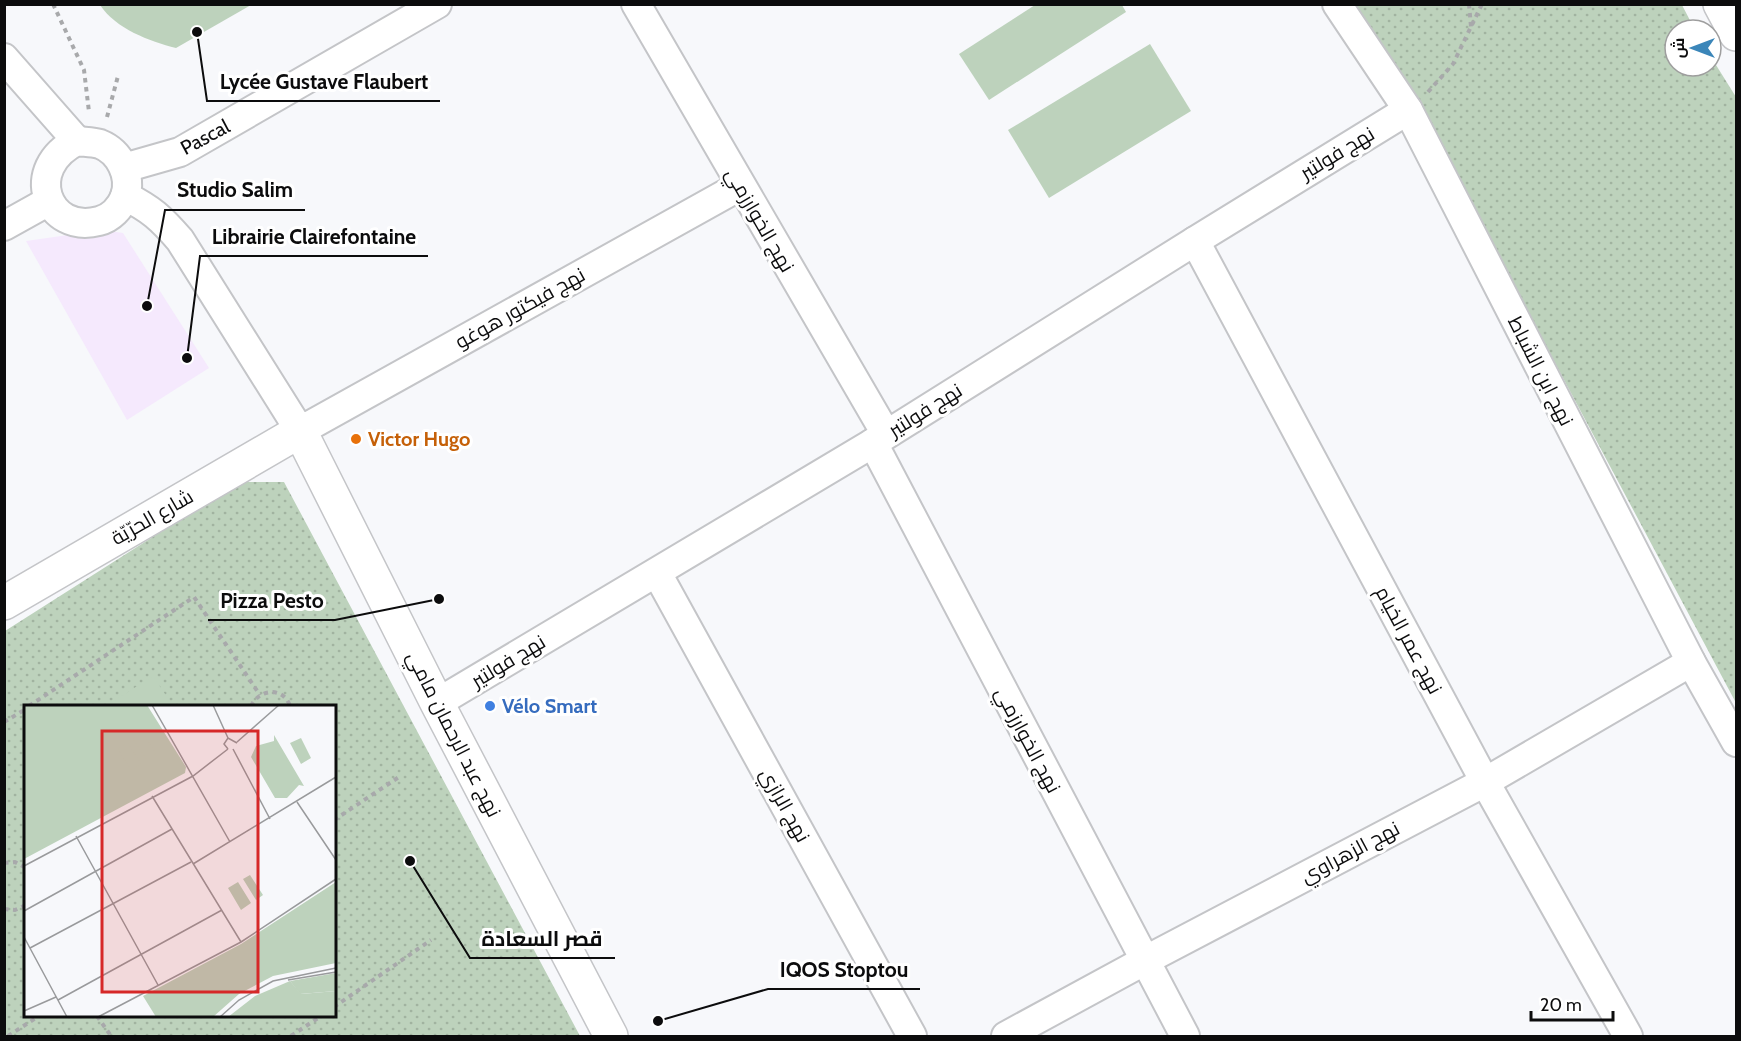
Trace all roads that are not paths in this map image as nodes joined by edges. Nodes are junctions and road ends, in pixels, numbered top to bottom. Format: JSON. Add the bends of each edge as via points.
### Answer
{"nodes":[{"id":1,"x":437,"y":4,"type":"edge"},
{"id":2,"x":636,"y":4,"type":"edge"},
{"id":3,"x":1338,"y":4,"type":"edge"},
{"id":4,"x":1720,"y":4,"type":"edge"},
{"id":5,"x":1737,"y":34,"type":"edge"},
{"id":6,"x":4,"y":58,"type":"edge"},
{"id":7,"x":1408,"y":110,"type":"junction"},
{"id":8,"x":90,"y":143,"type":"junction"},
{"id":9,"x":124,"y":168,"type":"junction"},
{"id":10,"x":740,"y":186,"type":"junction"},
{"id":11,"x":125,"y":196,"type":"junction"},
{"id":12,"x":49,"y":201,"type":"junction"},
{"id":13,"x":4,"y":226,"type":"edge"},
{"id":14,"x":1195,"y":241,"type":"junction"},
{"id":15,"x":300,"y":431,"type":"junction"},
{"id":16,"x":880,"y":439,"type":"junction"},
{"id":17,"x":657,"y":573,"type":"junction"},
{"id":18,"x":4,"y":603,"type":"edge"},
{"id":19,"x":1691,"y":662,"type":"junction"},
{"id":20,"x":438,"y":703,"type":"junction"},
{"id":21,"x":1737,"y":742,"type":"edge"},
{"id":22,"x":1485,"y":782,"type":"junction"},
{"id":23,"x":1144,"y":961,"type":"junction"},
{"id":24,"x":611,"y":1036,"type":"edge"},
{"id":25,"x":912,"y":1036,"type":"edge"},
{"id":26,"x":1006,"y":1036,"type":"edge"},
{"id":27,"x":1185,"y":1036,"type":"edge"},
{"id":28,"x":1628,"y":1036,"type":"edge"}],
"edges":[{"from":1,"to":9,"type":"street","name":"Pascal","via":[[180,152]]},
{"from":2,"to":10,"type":"street","name":"نهج الخوارزمي"},
{"from":3,"to":7,"type":"street","name":"نهج ابن الشباط"},
{"from":4,"to":5,"type":"street"},
{"from":6,"to":8,"type":"street"},
{"from":7,"to":14,"type":"street","name":"نهج فولتير"},
{"from":7,"to":19,"type":"street","name":"نهج ابن الشباط"},
{"from":8,"to":9,"type":"street","via":[[113,152]]},
{"from":8,"to":12,"type":"street","via":[[56,156],[47,170]]},
{"from":9,"to":11,"type":"street"},
{"from":10,"to":15,"type":"street","name":"نهج فيكتور هوغو"},
{"from":10,"to":16,"type":"street","name":"نهج الخوارزمي"},
{"from":11,"to":12,"type":"street","via":[[117,210],[104,220],[89,224],[73,222],[59,214]]},
{"from":11,"to":15,"type":"street","via":[[149,208],[180,240]]},
{"from":12,"to":13,"type":"street"},
{"from":14,"to":16,"type":"street","name":"نهج فولتير"},
{"from":14,"to":22,"type":"street","name":"نهج عمر الخيام"},
{"from":15,"to":18,"type":"street","name":"شارع الحرّيّة"},
{"from":15,"to":20,"type":"street","name":"نهج عبد الرحمان مامي"},
{"from":16,"to":17,"type":"street","name":"نهج فولتير"},
{"from":16,"to":23,"type":"street","name":"نهج الخوارزمي"},
{"from":17,"to":20,"type":"street","name":"نهج فولتير"},
{"from":17,"to":25,"type":"street","name":"نهج الرازي"},
{"from":19,"to":21,"type":"street","name":"نهج ابن الشباط"},
{"from":19,"to":22,"type":"street","name":"نهج الزهراوي"},
{"from":20,"to":24,"type":"street","name":"نهج عبد الرحمان مامي"},
{"from":22,"to":23,"type":"street","name":"نهج الزهراوي"},
{"from":22,"to":28,"type":"street","name":"نهج عمر الخيام"},
{"from":23,"to":26,"type":"street","name":"نهج الزهراوي"},
{"from":23,"to":27,"type":"street","name":"نهج الخوارزمي"}]}
